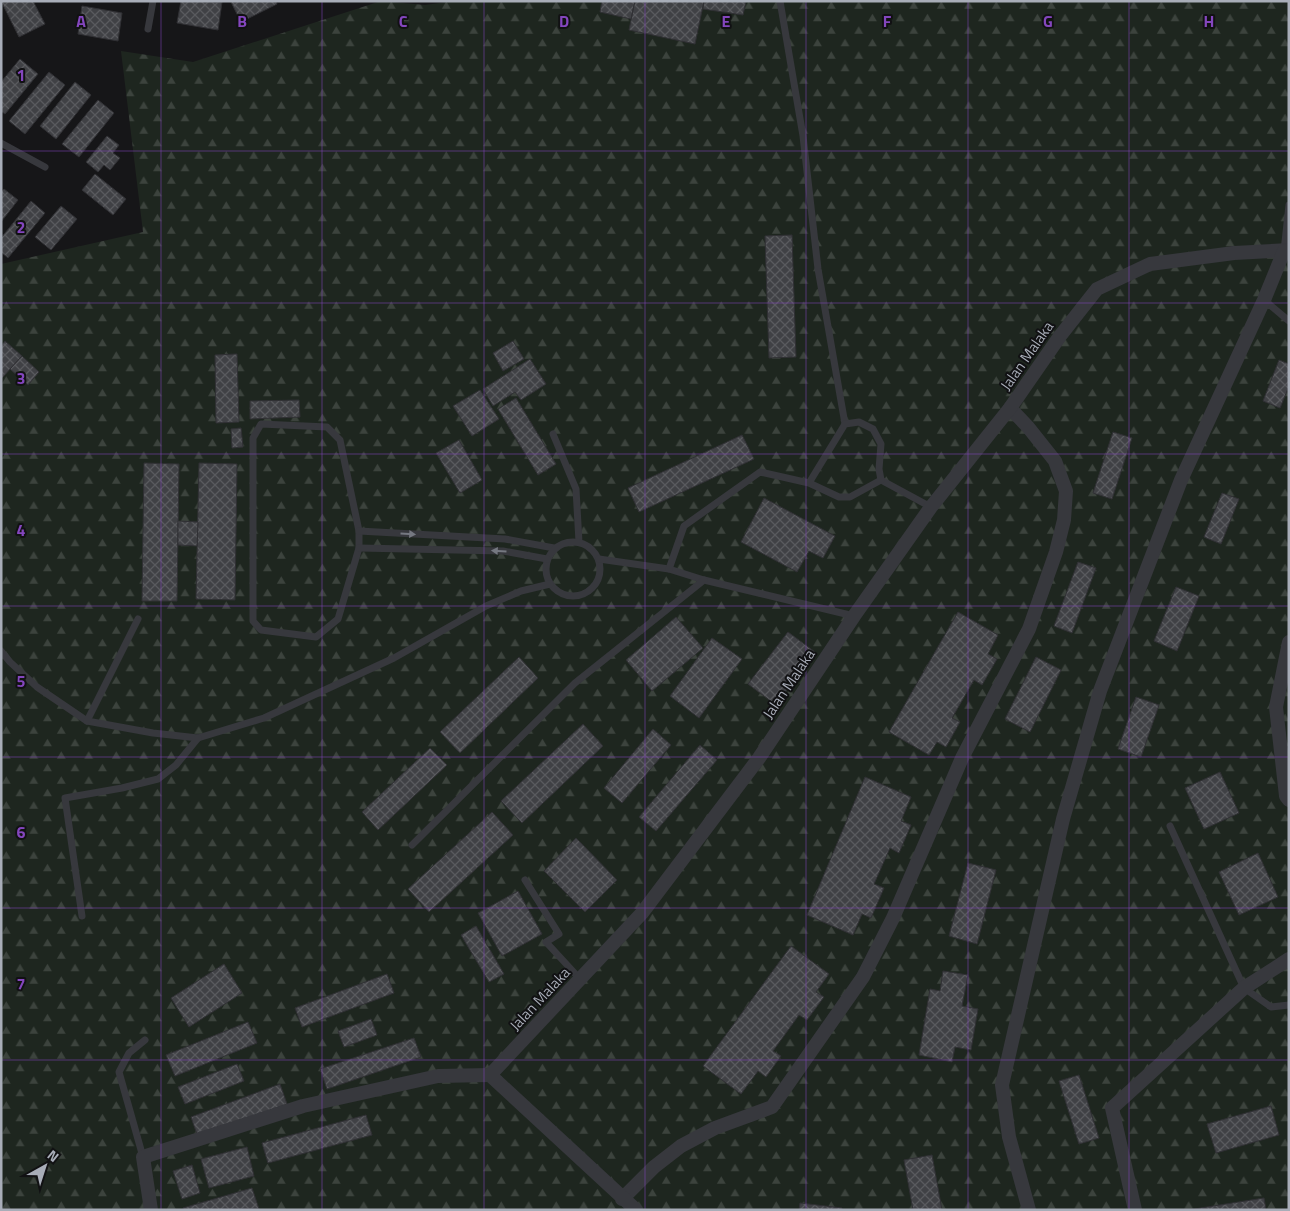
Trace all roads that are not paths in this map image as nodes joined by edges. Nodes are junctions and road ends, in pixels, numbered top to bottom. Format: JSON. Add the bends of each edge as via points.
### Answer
{"nodes":[{"id":1,"x":153,"y":1,"type":"edge"},
{"id":2,"x":780,"y":1,"type":"edge"},
{"id":3,"x":148,"y":29,"type":"dead end"},
{"id":4,"x":1,"y":143,"type":"edge"},
{"id":5,"x":45,"y":167,"type":"dead end"},
{"id":6,"x":1289,"y":204,"type":"edge"},
{"id":7,"x":1286,"y":251,"type":"edge"},
{"id":8,"x":1264,"y":300,"type":"junction"},
{"id":9,"x":1289,"y":321,"type":"edge"},
{"id":10,"x":1010,"y":408,"type":"junction"},
{"id":11,"x":845,"y":424,"type":"junction"},
{"id":12,"x":553,"y":434,"type":"dead end"},
{"id":13,"x":881,"y":480,"type":"junction"},
{"id":14,"x":808,"y":483,"type":"junction"},
{"id":15,"x":931,"y":506,"type":"junction"},
{"id":16,"x":359,"y":531,"type":"junction"},
{"id":17,"x":580,"y":542,"type":"junction"},
{"id":18,"x":359,"y":548,"type":"junction"},
{"id":19,"x":554,"y":548,"type":"junction"},
{"id":20,"x":547,"y":559,"type":"junction"},
{"id":21,"x":599,"y":559,"type":"junction"},
{"id":22,"x":669,"y":569,"type":"junction"},
{"id":23,"x":704,"y":580,"type":"junction"},
{"id":24,"x":550,"y":584,"type":"junction"},
{"id":25,"x":854,"y":616,"type":"junction"},
{"id":26,"x":138,"y":619,"type":"dead end"},
{"id":27,"x":1289,"y":642,"type":"edge"},
{"id":28,"x":1,"y":651,"type":"edge"},
{"id":29,"x":87,"y":721,"type":"junction"},
{"id":30,"x":198,"y":738,"type":"junction"},
{"id":31,"x":1285,"y":747,"type":"edge"},
{"id":32,"x":1289,"y":800,"type":"edge"},
{"id":33,"x":1170,"y":826,"type":"dead end"},
{"id":34,"x":412,"y":845,"type":"dead end"},
{"id":35,"x":525,"y":880,"type":"dead end"},
{"id":36,"x":82,"y":916,"type":"dead end"},
{"id":37,"x":1289,"y":959,"type":"edge"},
{"id":38,"x":580,"y":979,"type":"junction"},
{"id":39,"x":1244,"y":988,"type":"junction"},
{"id":40,"x":1289,"y":1006,"type":"edge"},
{"id":41,"x":146,"y":1040,"type":"dead end"},
{"id":42,"x":490,"y":1075,"type":"junction"},
{"id":43,"x":143,"y":1157,"type":"junction"},
{"id":44,"x":622,"y":1198,"type":"junction"},
{"id":45,"x":151,"y":1210,"type":"edge"},
{"id":46,"x":636,"y":1210,"type":"edge"},
{"id":47,"x":1029,"y":1210,"type":"edge"},
{"id":48,"x":1135,"y":1210,"type":"edge"}],
"edges":[{"from":1,"to":3,"type":"lane"},
{"from":2,"to":11,"type":"lane","via":[[803,136],[818,268]]},
{"from":4,"to":5,"type":"lane"},
{"from":6,"to":7,"type":"lane"},
{"from":7,"to":8,"type":"street"},
{"from":7,"to":10,"type":"street","name":"Jalan Malaka","via":[[1234,253],[1150,264],[1097,289]]},
{"from":8,"to":9,"type":"lane"},
{"from":8,"to":47,"type":"street","via":[[1182,480],[1104,681],[1064,819],[1002,1085],[1009,1137]]},
{"from":10,"to":15,"type":"street","name":"Jalan Malaka"},
{"from":10,"to":44,"type":"street","via":[[1055,461],[1066,491],[1064,520],[1029,629],[962,758],[893,918],[863,977],[772,1107],[715,1128],[682,1146]]},
{"from":11,"to":13,"type":"lane","via":[[859,422],[872,428],[881,444]]},
{"from":11,"to":14,"type":"lane"},
{"from":12,"to":17,"type":"lane","via":[[576,489]]},
{"from":13,"to":14,"type":"lane","via":[[850,497],[839,498]]},
{"from":13,"to":15,"type":"lane"},
{"from":14,"to":22,"type":"lane","via":[[760,472],[684,526]]},
{"from":15,"to":25,"type":"street","name":"Jalan Malaka"},
{"from":16,"to":18,"type":"lane"},
{"from":16,"to":18,"type":"lane","via":[[340,440],[327,427],[261,424],[253,438],[253,620],[261,630],[316,637],[338,619]]},
{"from":16,"to":19,"type":"lane","one_way":true,"via":[[505,539]]},
{"from":17,"to":19,"type":"lane","via":[[566,542]]},
{"from":17,"to":21,"type":"lane","via":[[591,548]]},
{"from":20,"to":18,"type":"lane","one_way":true,"via":[[504,551]]},
{"from":19,"to":20,"type":"lane"},
{"from":20,"to":24,"type":"lane","via":[[545,572]]},
{"from":21,"to":22,"type":"lane"},
{"from":21,"to":24,"type":"lane","via":[[601,572],[596,585],[586,594],[560,593]]},
{"from":22,"to":23,"type":"lane"},
{"from":23,"to":25,"type":"lane"},
{"from":23,"to":34,"type":"lane","via":[[575,683]]},
{"from":24,"to":30,"type":"lane","via":[[521,591],[486,606],[394,658],[264,718]]},
{"from":25,"to":38,"type":"street","name":"Jalan Malaka","via":[[753,766],[642,913]]},
{"from":26,"to":29,"type":"lane"},
{"from":27,"to":31,"type":"street","via":[[1276,707]]},
{"from":28,"to":29,"type":"lane","via":[[37,687]]},
{"from":29,"to":30,"type":"lane"},
{"from":30,"to":36,"type":"lane","via":[[176,765],[158,779],[65,798]]},
{"from":31,"to":32,"type":"street","via":[[1286,796]]},
{"from":33,"to":39,"type":"lane"},
{"from":35,"to":38,"type":"lane","via":[[559,934],[546,942]]},
{"from":37,"to":39,"type":"street"},
{"from":38,"to":42,"type":"street","name":"Jalan Malaka"},
{"from":39,"to":40,"type":"lane","via":[[1271,1007]]},
{"from":39,"to":48,"type":"street","via":[[1112,1108]]},
{"from":41,"to":43,"type":"lane","via":[[129,1053],[119,1072]]},
{"from":42,"to":43,"type":"street","via":[[438,1076],[303,1106]]},
{"from":42,"to":44,"type":"street"},
{"from":43,"to":45,"type":"street"},
{"from":44,"to":46,"type":"street"}]}
